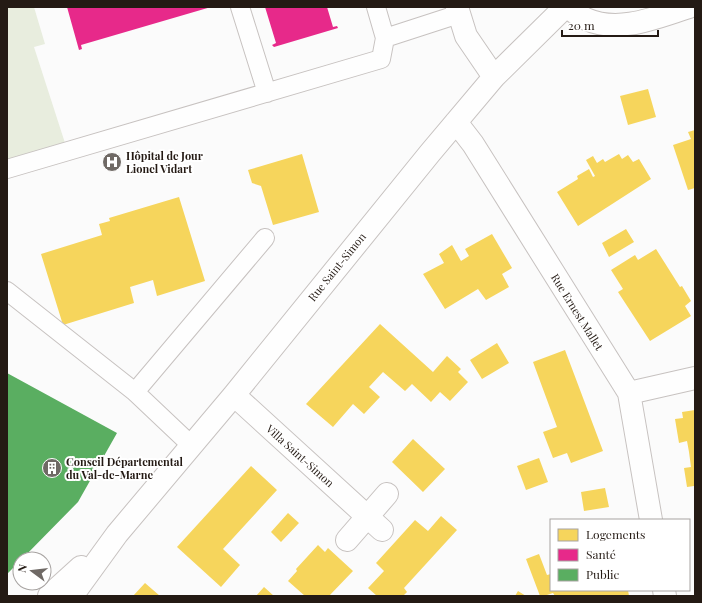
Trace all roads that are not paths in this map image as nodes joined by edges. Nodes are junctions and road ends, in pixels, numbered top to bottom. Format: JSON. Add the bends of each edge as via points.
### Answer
{"nodes":[{"id":1,"x":240,"y":7,"type":"edge"},
{"id":2,"x":376,"y":7,"type":"edge"},
{"id":3,"x":566,"y":7,"type":"edge"},
{"id":4,"x":689,"y":7,"type":"edge"},
{"id":5,"x":458,"y":10,"type":"edge"},
{"id":6,"x":385,"y":38,"type":"junction"},
{"id":7,"x":494,"y":77,"type":"junction"},
{"id":8,"x":266,"y":93,"type":"junction"},
{"id":9,"x":456,"y":122,"type":"junction"},
{"id":10,"x":7,"y":169,"type":"edge"},
{"id":11,"x":265,"y":238,"type":"dead end"},
{"id":12,"x":7,"y":291,"type":"edge"},
{"id":13,"x":695,"y":378,"type":"edge"},
{"id":14,"x":135,"y":392,"type":"junction"},
{"id":15,"x":629,"y":393,"type":"junction"},
{"id":16,"x":234,"y":395,"type":"junction"},
{"id":17,"x":192,"y":445,"type":"junction"},
{"id":18,"x":387,"y":494,"type":"dead end"},
{"id":19,"x":651,"y":519,"type":"edge"},
{"id":20,"x":374,"y":523,"type":"junction"},
{"id":21,"x":117,"y":534,"type":"junction"},
{"id":22,"x":347,"y":540,"type":"dead end"},
{"id":23,"x":49,"y":596,"type":"edge"},
{"id":24,"x":72,"y":596,"type":"edge"}],
"edges":[{"from":1,"to":8,"type":"lane"},
{"from":2,"to":6,"type":"lane"},
{"from":3,"to":4,"type":"street","name":"Rue Saint-Simon","via":[[586,19],[610,25],[639,22]]},
{"from":3,"to":7,"type":"street","name":"Rue Saint-Simon"},
{"from":5,"to":6,"type":"lane"},
{"from":5,"to":7,"type":"street","via":[[466,36]]},
{"from":6,"to":8,"type":"lane","via":[[381,59]]},
{"from":7,"to":9,"type":"street","name":"Rue Saint-Simon"},
{"from":8,"to":10,"type":"lane"},
{"from":9,"to":15,"type":"street","name":"Rue Ernest Mallet","via":[[473,144]]},
{"from":9,"to":16,"type":"street","name":"Rue Saint-Simon"},
{"from":11,"to":14,"type":"lane"},
{"from":12,"to":14,"type":"lane"},
{"from":13,"to":15,"type":"street"},
{"from":14,"to":17,"type":"lane"},
{"from":15,"to":19,"type":"street","name":"Rue Ernest Mallet"},
{"from":16,"to":17,"type":"street","name":"Rue Saint-Simon"},
{"from":16,"to":20,"type":"street","name":"Villa Saint-Simon"},
{"from":17,"to":21,"type":"street","name":"Rue Saint-Simon"},
{"from":18,"to":20,"type":"street"},
{"from":20,"to":22,"type":"street"},
{"from":21,"to":23,"type":"street","name":"Rue Saint-Simon"},
{"from":21,"to":24,"type":"street","name":"Rue Saint-Simon"}]}
